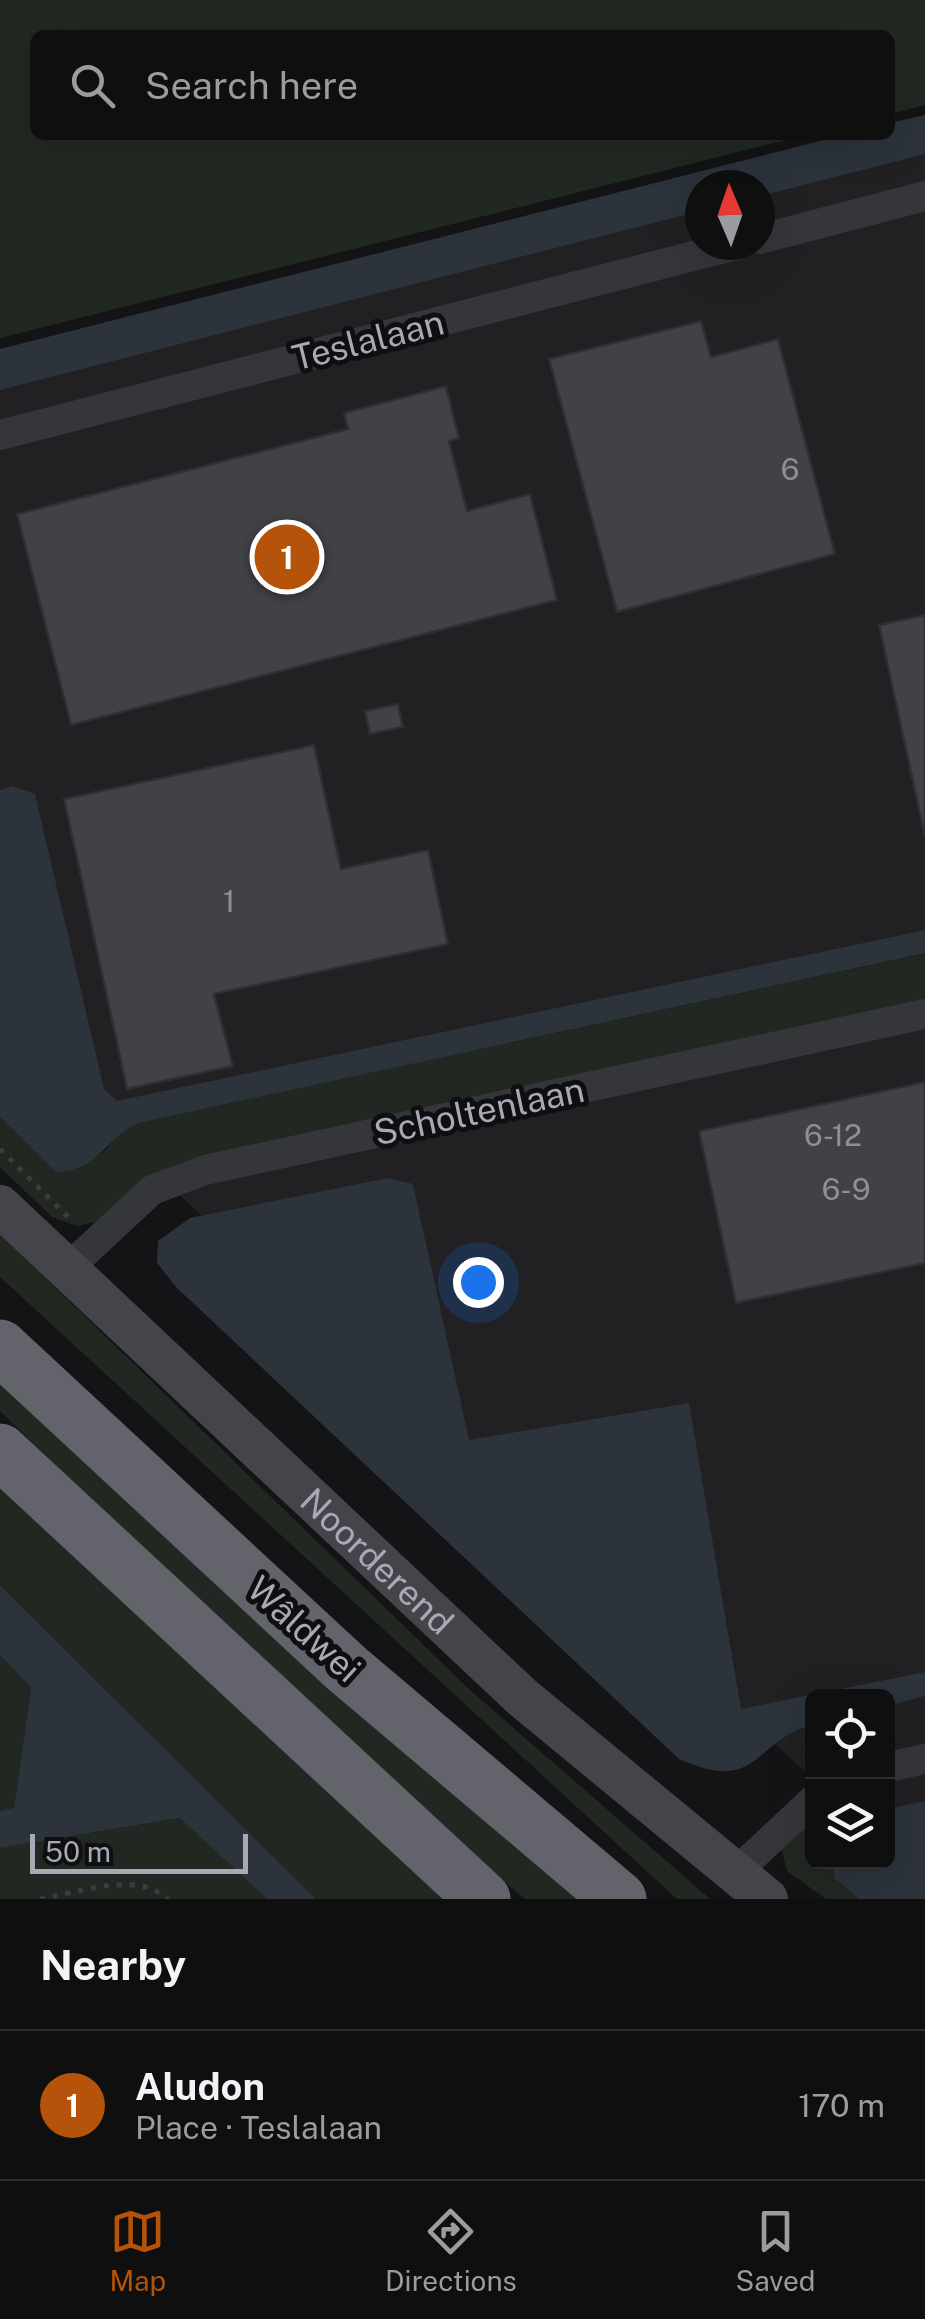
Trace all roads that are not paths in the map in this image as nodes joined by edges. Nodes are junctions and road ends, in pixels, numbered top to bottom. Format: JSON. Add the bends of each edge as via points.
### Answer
{"nodes":[{"id":1,"x":925,"y":196,"type":"edge"},
{"id":2,"x":775,"y":235,"type":"edge"},
{"id":3,"x":685,"y":258,"type":"edge"},
{"id":4,"x":0,"y":435,"type":"edge"},
{"id":5,"x":925,"y":1014,"type":"edge"},
{"id":6,"x":0,"y":1206,"type":"edge"},
{"id":7,"x":65,"y":1271,"type":"junction"},
{"id":8,"x":0,"y":1347,"type":"edge"},
{"id":9,"x":0,"y":1451,"type":"edge"},
{"id":10,"x":925,"y":1760,"type":"edge"},
{"id":11,"x":895,"y":1766,"type":"edge"},
{"id":12,"x":805,"y":1810,"type":"edge"},
{"id":13,"x":750,"y":1886,"type":"edge"},
{"id":14,"x":483,"y":1899,"type":"edge"},
{"id":15,"x":619,"y":1899,"type":"edge"}],
"edges":[{"from":1,"to":2,"type":"street"},
{"from":3,"to":4,"type":"street","name":"Teslalaan"},
{"from":5,"to":7,"type":"street","name":"Scholtenlaan","via":[[204,1170],[152,1190]]},
{"from":6,"to":7,"type":"street","name":"Noorderend"},
{"from":7,"to":13,"type":"street","name":"Noorderend","via":[[522,1697]]},
{"from":8,"to":15,"type":"highway","name":"Wâldwei","via":[[346,1668]]},
{"from":9,"to":14,"type":"highway"},
{"from":10,"to":11,"type":"street"},
{"from":12,"to":13,"type":"street"}]}
